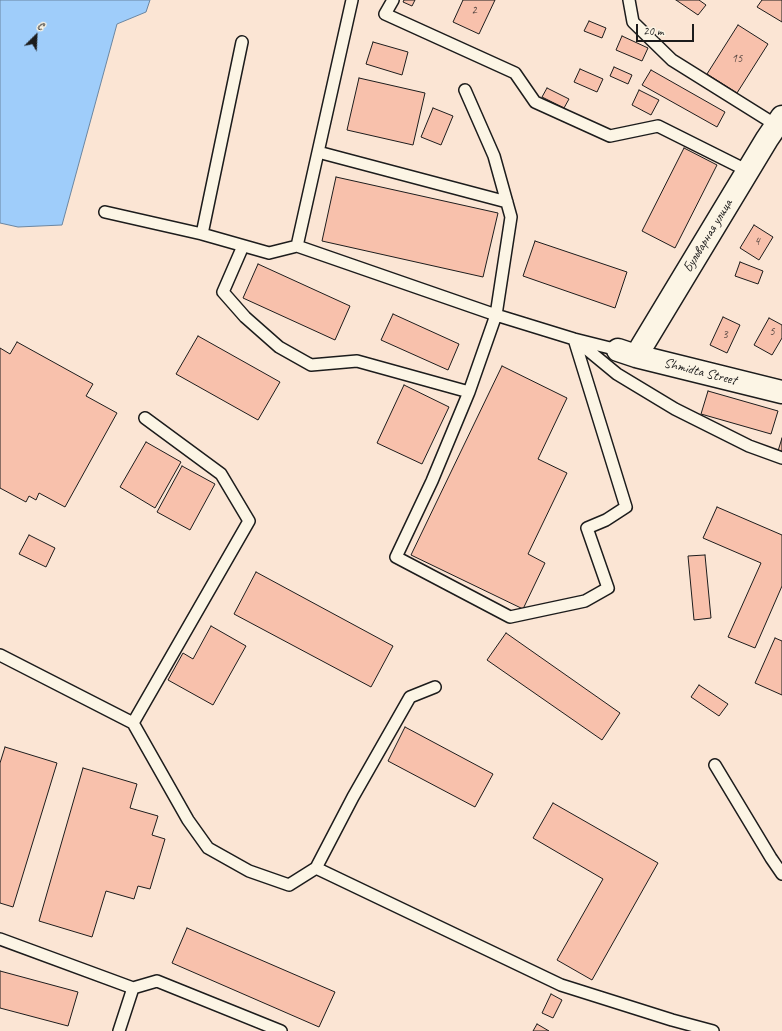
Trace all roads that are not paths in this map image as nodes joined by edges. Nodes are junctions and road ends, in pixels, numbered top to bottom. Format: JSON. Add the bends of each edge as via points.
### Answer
{"nodes":[{"id":1,"x":352,"y":0,"type":"edge"},
{"id":2,"x":393,"y":0,"type":"edge"},
{"id":3,"x":629,"y":0,"type":"edge"},
{"id":4,"x":242,"y":42,"type":"dead end"},
{"id":5,"x":465,"y":90,"type":"dead end"},
{"id":6,"x":777,"y":132,"type":"edge"},
{"id":7,"x":318,"y":152,"type":"junction"},
{"id":8,"x":748,"y":170,"type":"junction"},
{"id":9,"x":507,"y":202,"type":"junction"},
{"id":10,"x":105,"y":212,"type":"dead end"},
{"id":11,"x":202,"y":234,"type":"junction"},
{"id":12,"x":243,"y":246,"type":"junction"},
{"id":13,"x":297,"y":246,"type":"junction"},
{"id":14,"x":496,"y":314,"type":"junction"},
{"id":15,"x":574,"y":339,"type":"junction"},
{"id":16,"x":627,"y":353,"type":"junction"},
{"id":17,"x":469,"y":392,"type":"junction"},
{"id":18,"x":782,"y":392,"type":"edge"},
{"id":19,"x":145,"y":418,"type":"dead end"},
{"id":20,"x":782,"y":458,"type":"edge"},
{"id":21,"x":0,"y":655,"type":"edge"},
{"id":22,"x":435,"y":687,"type":"dead end"},
{"id":23,"x":133,"y":723,"type":"junction"},
{"id":24,"x":715,"y":765,"type":"dead end"},
{"id":25,"x":316,"y":868,"type":"junction"},
{"id":26,"x":782,"y":874,"type":"edge"},
{"id":27,"x":0,"y":939,"type":"edge"},
{"id":28,"x":133,"y":988,"type":"junction"},
{"id":29,"x":119,"y":1031,"type":"edge"},
{"id":30,"x":282,"y":1031,"type":"edge"},
{"id":31,"x":713,"y":1031,"type":"edge"}],
"edges":[{"from":1,"to":7,"type":"lane"},
{"from":2,"to":8,"type":"lane","via":[[385,14],[515,73],[535,102],[610,136],[658,126]]},
{"from":3,"to":6,"type":"lane","via":[[633,22],[672,60]]},
{"from":4,"to":11,"type":"lane"},
{"from":5,"to":9,"type":"lane","via":[[494,156]]},
{"from":6,"to":8,"type":"street","name":"Бульварная улица"},
{"from":7,"to":9,"type":"lane"},
{"from":7,"to":13,"type":"lane"},
{"from":8,"to":16,"type":"street","name":"Бульварная улица"},
{"from":9,"to":14,"type":"lane","via":[[511,217]]},
{"from":10,"to":11,"type":"lane"},
{"from":11,"to":12,"type":"lane"},
{"from":12,"to":13,"type":"lane","via":[[269,252]]},
{"from":12,"to":17,"type":"lane","via":[[223,292],[245,317],[279,347],[311,365],[357,361]]},
{"from":13,"to":14,"type":"lane"},
{"from":14,"to":15,"type":"lane"},
{"from":14,"to":17,"type":"lane"},
{"from":15,"to":16,"type":"lane"},
{"from":15,"to":17,"type":"lane","via":[[626,507],[588,528],[608,588],[585,601],[510,617],[396,558]]},
{"from":15,"to":20,"type":"lane","via":[[617,374],[675,409],[749,446]]},
{"from":16,"to":18,"type":"street","name":"Shmidta Street"},
{"from":19,"to":23,"type":"lane","via":[[221,474],[249,521]]},
{"from":21,"to":23,"type":"lane"},
{"from":22,"to":25,"type":"lane","via":[[410,697]]},
{"from":23,"to":25,"type":"lane","via":[[188,820],[208,848],[249,871],[289,885]]},
{"from":24,"to":26,"type":"lane"},
{"from":25,"to":31,"type":"lane","via":[[561,985]]},
{"from":27,"to":28,"type":"lane"},
{"from":28,"to":29,"type":"lane"},
{"from":28,"to":30,"type":"lane","via":[[157,981]]}]}
